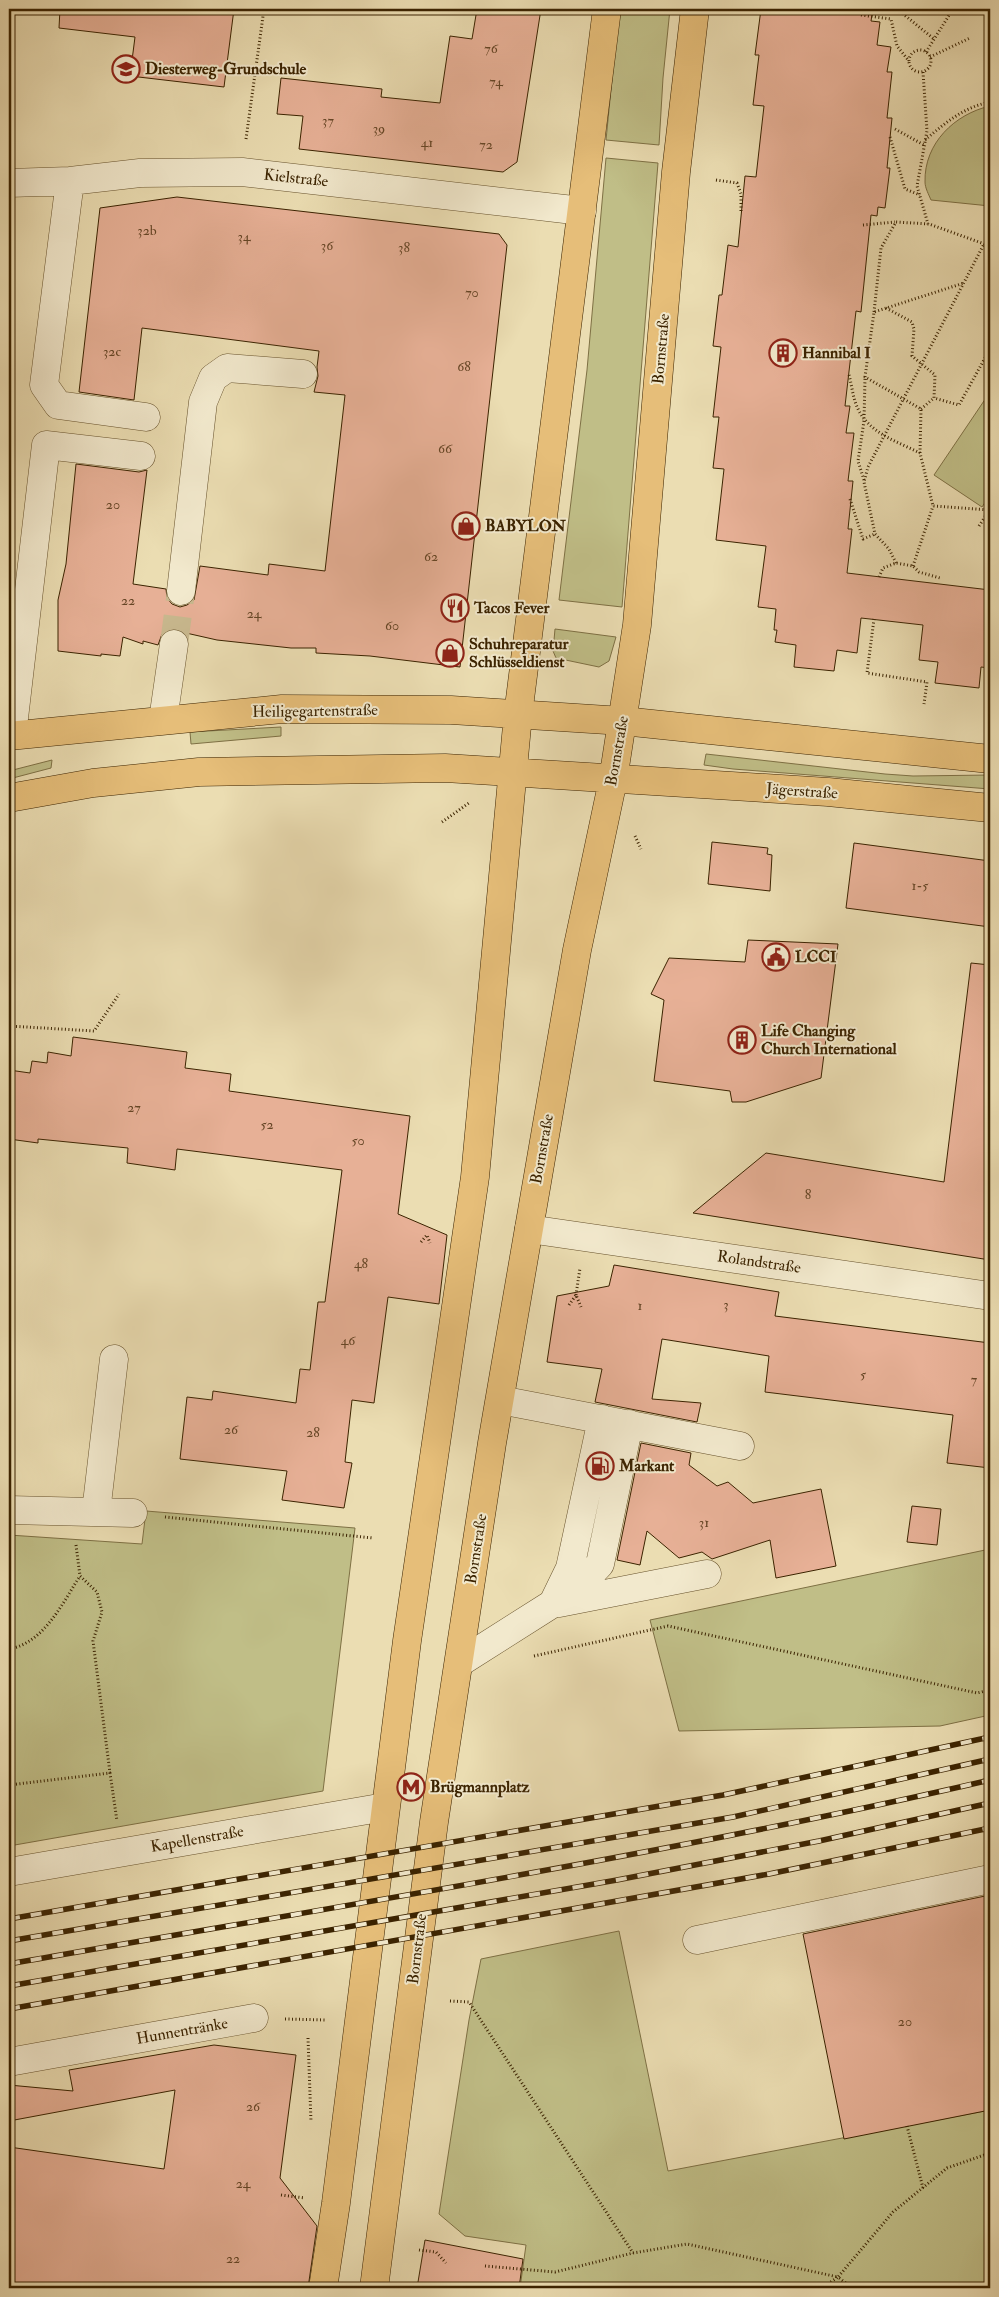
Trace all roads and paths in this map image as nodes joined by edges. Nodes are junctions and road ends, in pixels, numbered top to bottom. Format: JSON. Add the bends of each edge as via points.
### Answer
{"nodes":[{"id":1,"x":264,"y":9,"type":"edge"},
{"id":2,"x":606,"y":9,"type":"edge"},
{"id":3,"x":695,"y":9,"type":"edge"},
{"id":4,"x":897,"y":9,"type":"edge"},
{"id":5,"x":953,"y":9,"type":"edge"},
{"id":6,"x":862,"y":15,"type":"dead end"},
{"id":7,"x":970,"y":38,"type":"dead end"},
{"id":8,"x":934,"y":39,"type":"junction"},
{"id":9,"x":926,"y":52,"type":"junction"},
{"id":10,"x":930,"y":57,"type":"junction"},
{"id":11,"x":909,"y":61,"type":"junction"},
{"id":12,"x":923,"y":72,"type":"junction"},
{"id":13,"x":990,"y":102,"type":"edge"},
{"id":14,"x":895,"y":129,"type":"dead end"},
{"id":15,"x":890,"y":137,"type":"dead end"},
{"id":16,"x":925,"y":140,"type":"junction"},
{"id":17,"x":924,"y":145,"type":"junction"},
{"id":18,"x":242,"y":172,"type":"junction"},
{"id":19,"x":716,"y":180,"type":"dead end"},
{"id":20,"x":70,"y":181,"type":"junction"},
{"id":21,"x":9,"y":183,"type":"edge"},
{"id":22,"x":920,"y":196,"type":"junction"},
{"id":23,"x":582,"y":211,"type":"junction"},
{"id":24,"x":741,"y":211,"type":"dead end"},
{"id":25,"x":896,"y":222,"type":"junction"},
{"id":26,"x":929,"y":224,"type":"junction"},
{"id":27,"x":863,"y":225,"type":"dead end"},
{"id":28,"x":984,"y":244,"type":"junction"},
{"id":29,"x":990,"y":246,"type":"edge"},
{"id":30,"x":965,"y":283,"type":"junction"},
{"id":31,"x":885,"y":308,"type":"junction"},
{"id":32,"x":874,"y":312,"type":"junction"},
{"id":33,"x":990,"y":349,"type":"edge"},
{"id":34,"x":922,"y":364,"type":"junction"},
{"id":35,"x":303,"y":374,"type":"dead end"},
{"id":36,"x":849,"y":376,"type":"dead end"},
{"id":37,"x":865,"y":377,"type":"junction"},
{"id":38,"x":934,"y":398,"type":"junction"},
{"id":39,"x":903,"y":400,"type":"junction"},
{"id":40,"x":921,"y":409,"type":"junction"},
{"id":41,"x":146,"y":417,"type":"dead end"},
{"id":42,"x":864,"y":421,"type":"junction"},
{"id":43,"x":885,"y":436,"type":"junction"},
{"id":44,"x":920,"y":453,"type":"junction"},
{"id":45,"x":141,"y":456,"type":"dead end"},
{"id":46,"x":864,"y":482,"type":"junction"},
{"id":47,"x":850,"y":499,"type":"dead end"},
{"id":48,"x":933,"y":506,"type":"junction"},
{"id":49,"x":990,"y":510,"type":"edge"},
{"id":50,"x":979,"y":526,"type":"dead end"},
{"id":51,"x":875,"y":534,"type":"junction"},
{"id":52,"x":896,"y":563,"type":"junction"},
{"id":53,"x":913,"y":566,"type":"junction"},
{"id":54,"x":878,"y":577,"type":"dead end"},
{"id":55,"x":940,"y":578,"type":"dead end"},
{"id":56,"x":181,"y":591,"type":"tunnel mouth"},
{"id":57,"x":874,"y":619,"type":"dead end"},
{"id":58,"x":174,"y":644,"type":"tunnel mouth"},
{"id":59,"x":924,"y":704,"type":"dead end"},
{"id":60,"x":518,"y":715,"type":"junction"},
{"id":61,"x":163,"y":720,"type":"junction"},
{"id":62,"x":623,"y":721,"type":"junction"},
{"id":63,"x":10,"y":736,"type":"edge"},
{"id":64,"x":990,"y":759,"type":"edge"},
{"id":65,"x":512,"y":772,"type":"junction"},
{"id":66,"x":613,"y":780,"type":"junction"},
{"id":67,"x":9,"y":798,"type":"edge"},
{"id":68,"x":990,"y":808,"type":"edge"},
{"id":69,"x":119,"y":994,"type":"dead end"},
{"id":70,"x":9,"y":1026,"type":"edge"},
{"id":71,"x":528,"y":1229,"type":"junction"},
{"id":72,"x":421,"y":1242,"type":"dead end"},
{"id":73,"x":430,"y":1243,"type":"dead end"},
{"id":74,"x":581,"y":1266,"type":"dead end"},
{"id":75,"x":576,"y":1295,"type":"junction"},
{"id":76,"x":990,"y":1296,"type":"edge"},
{"id":77,"x":569,"y":1305,"type":"dead end"},
{"id":78,"x":580,"y":1307,"type":"dead end"},
{"id":79,"x":114,"y":1360,"type":"dead end"},
{"id":80,"x":500,"y":1400,"type":"junction"},
{"id":81,"x":602,"y":1419,"type":"junction"},
{"id":82,"x":629,"y":1424,"type":"junction"},
{"id":83,"x":740,"y":1446,"type":"dead end"},
{"id":84,"x":9,"y":1510,"type":"edge"},
{"id":85,"x":96,"y":1512,"type":"junction"},
{"id":86,"x":133,"y":1513,"type":"joint"},
{"id":87,"x":374,"y":1538,"type":"dead end"},
{"id":88,"x":75,"y":1539,"type":"dead end"},
{"id":89,"x":707,"y":1574,"type":"dead end"},
{"id":90,"x":80,"y":1576,"type":"junction"},
{"id":91,"x":552,"y":1604,"type":"junction"},
{"id":92,"x":9,"y":1649,"type":"edge"},
{"id":93,"x":525,"y":1658,"type":"dead end"},
{"id":94,"x":459,"y":1663,"type":"junction"},
{"id":95,"x":990,"y":1690,"type":"edge"},
{"id":96,"x":110,"y":1773,"type":"junction"},
{"id":97,"x":9,"y":1785,"type":"edge"},
{"id":98,"x":385,"y":1807,"type":"junction"},
{"id":99,"x":121,"y":1852,"type":"junction"},
{"id":100,"x":9,"y":1872,"type":"edge"},
{"id":101,"x":990,"y":1879,"type":"edge"},
{"id":102,"x":697,"y":1940,"type":"dead end"},
{"id":103,"x":450,"y":2001,"type":"dead end"},
{"id":104,"x":254,"y":2018,"type":"joint"},
{"id":105,"x":358,"y":2021,"type":"junction"},
{"id":106,"x":9,"y":2062,"type":"edge"},
{"id":107,"x":907,"y":2126,"type":"dead end"},
{"id":108,"x":990,"y":2153,"type":"edge"},
{"id":109,"x":923,"y":2188,"type":"junction"},
{"id":110,"x":281,"y":2195,"type":"dead end"},
{"id":111,"x":307,"y":2199,"type":"dead end"},
{"id":112,"x":419,"y":2250,"type":"dead end"},
{"id":113,"x":633,"y":2253,"type":"junction"},
{"id":114,"x":446,"y":2263,"type":"dead end"},
{"id":115,"x":485,"y":2266,"type":"dead end"},
{"id":116,"x":838,"y":2277,"type":"junction"},
{"id":117,"x":323,"y":2288,"type":"edge"},
{"id":118,"x":374,"y":2288,"type":"edge"},
{"id":119,"x":822,"y":2288,"type":"edge"},
{"id":120,"x":852,"y":2288,"type":"edge"}],
"edges":[{"from":1,"to":18,"type":"path"},
{"from":2,"to":23,"type":"main road"},
{"from":3,"to":62,"type":"main road","name":"Bornstraße","via":[[676,172],[637,625]]},
{"from":4,"to":8,"type":"path"},
{"from":5,"to":8,"type":"path"},
{"from":6,"to":11,"type":"path","via":[[891,19],[898,46]]},
{"from":7,"to":10,"type":"path"},
{"from":8,"to":9,"type":"path"},
{"from":9,"to":10,"type":"path"},
{"from":9,"to":11,"type":"path","via":[[913,52]]},
{"from":10,"to":12,"type":"path","via":[[931,65]]},
{"from":11,"to":12,"type":"path","via":[[913,70]]},
{"from":12,"to":16,"type":"path"},
{"from":13,"to":16,"type":"path","via":[[977,104],[950,119]]},
{"from":14,"to":17,"type":"path"},
{"from":15,"to":22,"type":"path","via":[[905,189]]},
{"from":16,"to":17,"type":"path"},
{"from":17,"to":22,"type":"path","via":[[917,186]]},
{"from":18,"to":20,"type":"street","name":"Kielstraße","via":[[140,172]]},
{"from":18,"to":23,"type":"street","name":"Kielstraße"},
{"from":19,"to":24,"type":"path","via":[[737,183]]},
{"from":20,"to":21,"type":"street","name":"Kielstraße"},
{"from":20,"to":41,"type":"street","via":[[44,385],[58,405]]},
{"from":22,"to":26,"type":"path"},
{"from":23,"to":60,"type":"main road"},
{"from":25,"to":26,"type":"path"},
{"from":25,"to":27,"type":"path"},
{"from":25,"to":32,"type":"path","via":[[881,248]]},
{"from":26,"to":28,"type":"path"},
{"from":28,"to":29,"type":"path"},
{"from":28,"to":30,"type":"path"},
{"from":30,"to":31,"type":"path"},
{"from":30,"to":34,"type":"path"},
{"from":31,"to":32,"type":"path"},
{"from":31,"to":34,"type":"path","via":[[912,322],[912,356]]},
{"from":32,"to":37,"type":"path"},
{"from":33,"to":38,"type":"path","via":[[959,405]]},
{"from":34,"to":38,"type":"path","via":[[935,376]]},
{"from":34,"to":39,"type":"path"},
{"from":35,"to":56,"type":"street","via":[[227,368],[214,378],[203,402]]},
{"from":36,"to":42,"type":"path","via":[[857,408]]},
{"from":37,"to":39,"type":"path"},
{"from":37,"to":42,"type":"path"},
{"from":38,"to":40,"type":"path"},
{"from":39,"to":40,"type":"path"},
{"from":39,"to":43,"type":"path"},
{"from":40,"to":44,"type":"path"},
{"from":42,"to":43,"type":"path"},
{"from":42,"to":46,"type":"path","via":[[858,461]]},
{"from":43,"to":44,"type":"path"},
{"from":43,"to":46,"type":"path","via":[[868,467]]},
{"from":44,"to":48,"type":"path"},
{"from":45,"to":63,"type":"street","via":[[46,445]]},
{"from":46,"to":51,"type":"path"},
{"from":47,"to":51,"type":"path","via":[[863,539]]},
{"from":48,"to":49,"type":"path"},
{"from":48,"to":53,"type":"path"},
{"from":49,"to":50,"type":"path"},
{"from":51,"to":52,"type":"path","via":[[889,549]]},
{"from":52,"to":53,"type":"path"},
{"from":52,"to":54,"type":"path","via":[[884,568]]},
{"from":53,"to":55,"type":"path","via":[[919,572]]},
{"from":57,"to":59,"type":"path","via":[[867,673],[927,682]]},
{"from":58,"to":61,"type":"street"},
{"from":60,"to":61,"type":"main road","name":"Heiligegartenstraße","via":[[451,710],[282,708]]},
{"from":60,"to":62,"type":"main road","name":"Heiligegartenstraße"},
{"from":60,"to":65,"type":"main road"},
{"from":61,"to":63,"type":"main road","name":"Heiligegartenstraße"},
{"from":62,"to":64,"type":"main road"},
{"from":62,"to":66,"type":"main road","name":"Bornstraße"},
{"from":65,"to":66,"type":"main road"},
{"from":65,"to":67,"type":"main road","via":[[445,768],[200,772],[93,783]]},
{"from":65,"to":98,"type":"main road","via":[[475,1176]]},
{"from":66,"to":68,"type":"main road","name":"Jägerstraße","via":[[828,792]]},
{"from":66,"to":71,"type":"main road","name":"Bornstraße","via":[[577,950]]},
{"from":69,"to":70,"type":"path","via":[[94,1031]]},
{"from":71,"to":76,"type":"street","name":"Rolandstraße"},
{"from":71,"to":80,"type":"main road","name":"Bornstraße"},
{"from":72,"to":73,"type":"path","via":[[427,1235]]},
{"from":74,"to":75,"type":"path"},
{"from":75,"to":77,"type":"path"},
{"from":75,"to":78,"type":"path"},
{"from":79,"to":85,"type":"street"},
{"from":80,"to":81,"type":"street"},
{"from":80,"to":94,"type":"main road","name":"Bornstraße"},
{"from":81,"to":82,"type":"street"},
{"from":81,"to":91,"type":"street","via":[[570,1568]]},
{"from":82,"to":83,"type":"street"},
{"from":82,"to":91,"type":"street","via":[[600,1564]]},
{"from":84,"to":85,"type":"street"},
{"from":85,"to":86,"type":"street"},
{"from":86,"to":87,"type":"path"},
{"from":88,"to":90,"type":"path"},
{"from":89,"to":91,"type":"street"},
{"from":90,"to":92,"type":"path","via":[[42,1632],[20,1647]]},
{"from":90,"to":96,"type":"path","via":[[98,1592],[102,1612],[92,1641]]},
{"from":91,"to":94,"type":"street"},
{"from":93,"to":95,"type":"path","via":[[668,1626],[977,1692]]},
{"from":94,"to":118,"type":"main road","name":"Bornstraße","via":[[434,1822]]},
{"from":96,"to":97,"type":"path"},
{"from":96,"to":99,"type":"path"},
{"from":98,"to":99,"type":"street","name":"Kapellenstraße"},
{"from":98,"to":105,"type":"main road"},
{"from":99,"to":100,"type":"street","name":"Kapellenstraße"},
{"from":101,"to":102,"type":"street"},
{"from":103,"to":113,"type":"path","via":[[469,2002]]},
{"from":104,"to":105,"type":"path"},
{"from":104,"to":106,"type":"street","name":"Hunnentränke"},
{"from":105,"to":117,"type":"main road"},
{"from":107,"to":109,"type":"path"},
{"from":108,"to":109,"type":"path","via":[[947,2168]]},
{"from":109,"to":116,"type":"path","via":[[893,2212]]},
{"from":110,"to":111,"type":"path"},
{"from":112,"to":114,"type":"path","via":[[436,2252]]},
{"from":113,"to":115,"type":"path","via":[[556,2272]]},
{"from":113,"to":116,"type":"path","via":[[687,2244]]},
{"from":116,"to":119,"type":"path"},
{"from":116,"to":120,"type":"path"}]}
